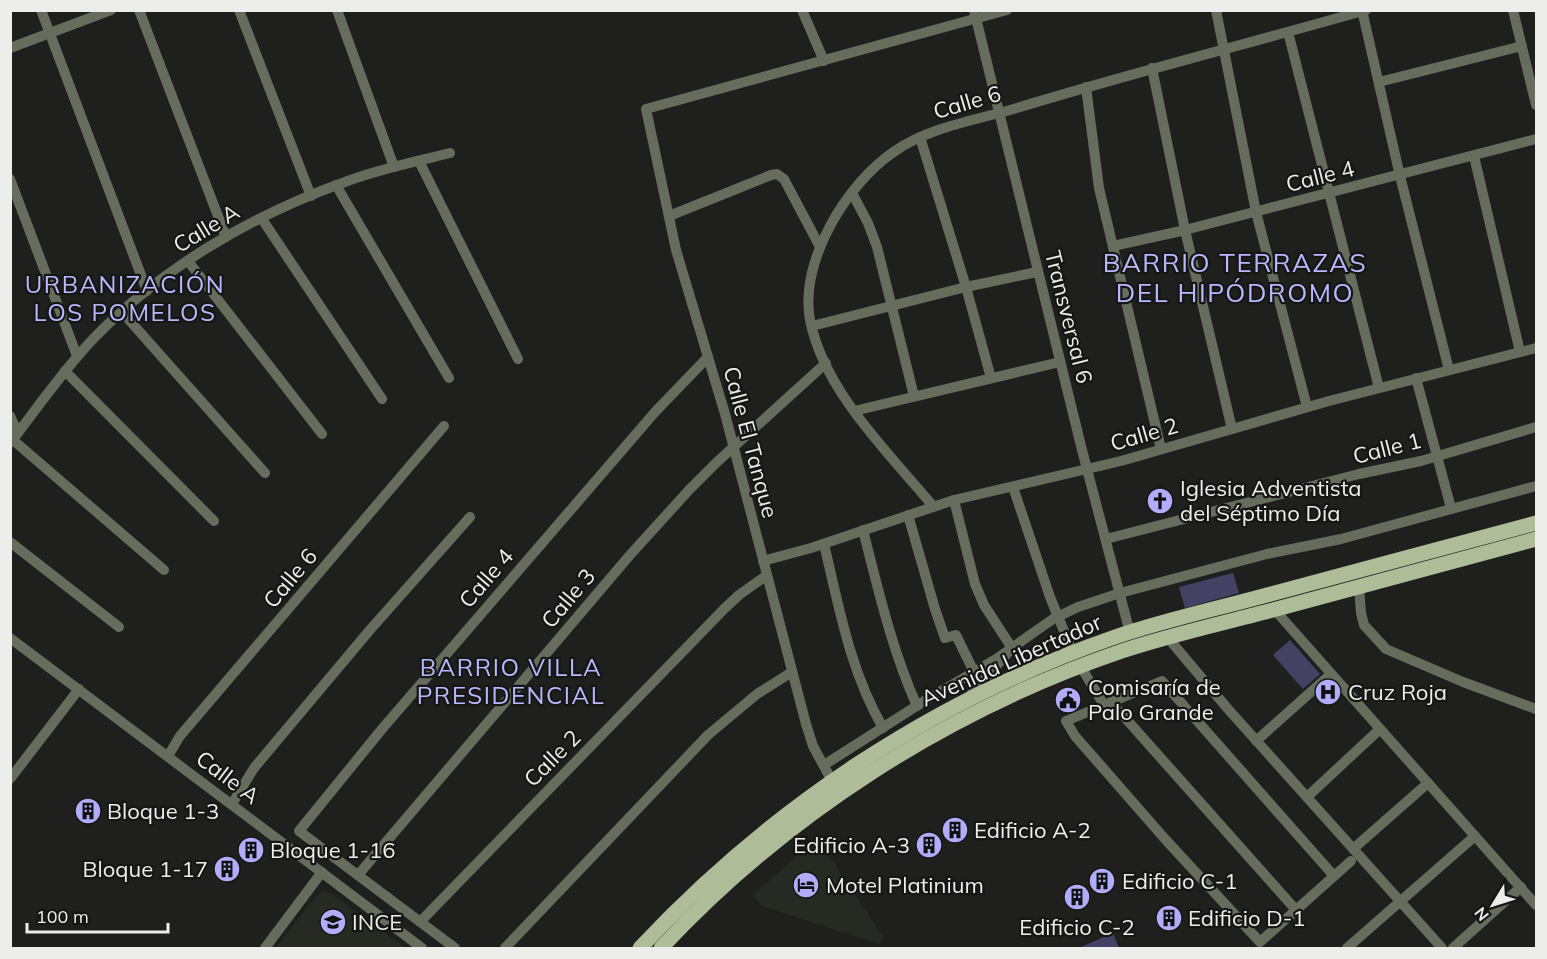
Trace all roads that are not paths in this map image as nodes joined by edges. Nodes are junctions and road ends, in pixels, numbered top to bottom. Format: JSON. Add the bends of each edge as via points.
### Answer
{"nodes":[{"id":1,"x":41,"y":10,"type":"edge"},
{"id":2,"x":111,"y":10,"type":"edge"},
{"id":3,"x":139,"y":10,"type":"edge"},
{"id":4,"x":239,"y":10,"type":"edge"},
{"id":5,"x":337,"y":10,"type":"edge"},
{"id":6,"x":802,"y":10,"type":"edge"},
{"id":7,"x":1007,"y":10,"type":"edge"},
{"id":8,"x":1216,"y":10,"type":"edge"},
{"id":9,"x":1513,"y":10,"type":"edge"},
{"id":10,"x":1363,"y":11,"type":"edge"},
{"id":11,"x":975,"y":15,"type":"edge"},
{"id":12,"x":1288,"y":32,"type":"junction"},
{"id":13,"x":50,"y":34,"type":"junction"},
{"id":14,"x":1522,"y":46,"type":"junction"},
{"id":15,"x":10,"y":48,"type":"edge"},
{"id":16,"x":1222,"y":50,"type":"junction"},
{"id":17,"x":825,"y":61,"type":"junction"},
{"id":18,"x":1152,"y":68,"type":"junction"},
{"id":19,"x":1378,"y":82,"type":"junction"},
{"id":20,"x":1086,"y":87,"type":"junction"},
{"id":21,"x":1536,"y":105,"type":"edge"},
{"id":22,"x":999,"y":114,"type":"junction"},
{"id":23,"x":920,"y":137,"type":"junction"},
{"id":24,"x":1536,"y":140,"type":"edge"},
{"id":25,"x":450,"y":153,"type":"dead end"},
{"id":26,"x":1474,"y":156,"type":"junction"},
{"id":27,"x":418,"y":161,"type":"junction"},
{"id":28,"x":394,"y":167,"type":"junction"},
{"id":29,"x":1400,"y":176,"type":"junction"},
{"id":30,"x":10,"y":179,"type":"edge"},
{"id":31,"x":336,"y":185,"type":"junction"},
{"id":32,"x":852,"y":193,"type":"junction"},
{"id":33,"x":1329,"y":194,"type":"junction"},
{"id":34,"x":311,"y":196,"type":"junction"},
{"id":35,"x":1257,"y":212,"type":"junction"},
{"id":36,"x":669,"y":216,"type":"junction"},
{"id":37,"x":262,"y":219,"type":"junction"},
{"id":38,"x":1185,"y":230,"type":"junction"},
{"id":39,"x":226,"y":237,"type":"junction"},
{"id":40,"x":1113,"y":246,"type":"junction"},
{"id":41,"x":820,"y":247,"type":"junction"},
{"id":42,"x":188,"y":261,"type":"junction"},
{"id":43,"x":1038,"y":272,"type":"junction"},
{"id":44,"x":966,"y":287,"type":"junction"},
{"id":45,"x":147,"y":291,"type":"junction"},
{"id":46,"x":891,"y":306,"type":"junction"},
{"id":47,"x":122,"y":312,"type":"junction"},
{"id":48,"x":812,"y":326,"type":"junction"},
{"id":49,"x":1536,"y":348,"type":"edge"},
{"id":50,"x":1520,"y":352,"type":"junction"},
{"id":51,"x":77,"y":356,"type":"junction"},
{"id":52,"x":708,"y":357,"type":"junction"},
{"id":53,"x":518,"y":359,"type":"dead end"},
{"id":54,"x":1060,"y":362,"type":"junction"},
{"id":55,"x":826,"y":363,"type":"junction"},
{"id":56,"x":1449,"y":370,"type":"junction"},
{"id":57,"x":65,"y":371,"type":"junction"},
{"id":58,"x":449,"y":378,"type":"dead end"},
{"id":59,"x":991,"y":378,"type":"junction"},
{"id":60,"x":1416,"y":378,"type":"junction"},
{"id":61,"x":1379,"y":388,"type":"junction"},
{"id":62,"x":914,"y":396,"type":"junction"},
{"id":63,"x":382,"y":399,"type":"dead end"},
{"id":64,"x":1307,"y":407,"type":"junction"},
{"id":65,"x":854,"y":411,"type":"junction"},
{"id":66,"x":10,"y":417,"type":"edge"},
{"id":67,"x":444,"y":426,"type":"dead end"},
{"id":68,"x":1536,"y":428,"type":"edge"},
{"id":69,"x":1232,"y":429,"type":"junction"},
{"id":70,"x":322,"y":434,"type":"dead end"},
{"id":71,"x":14,"y":439,"type":"edge"},
{"id":72,"x":733,"y":447,"type":"junction"},
{"id":73,"x":1161,"y":449,"type":"junction"},
{"id":74,"x":1437,"y":456,"type":"junction"},
{"id":75,"x":1087,"y":469,"type":"junction"},
{"id":76,"x":265,"y":473,"type":"dead end"},
{"id":77,"x":1536,"y":486,"type":"edge"},
{"id":78,"x":1013,"y":487,"type":"junction"},
{"id":79,"x":954,"y":500,"type":"junction"},
{"id":80,"x":933,"y":506,"type":"junction"},
{"id":81,"x":1451,"y":508,"type":"junction"},
{"id":82,"x":908,"y":514,"type":"junction"},
{"id":83,"x":470,"y":517,"type":"dead end"},
{"id":84,"x":214,"y":521,"type":"dead end"},
{"id":85,"x":1536,"y":523,"type":"edge"},
{"id":86,"x":863,"y":530,"type":"junction"},
{"id":87,"x":1106,"y":539,"type":"junction"},
{"id":88,"x":1536,"y":539,"type":"edge"},
{"id":89,"x":10,"y":542,"type":"edge"},
{"id":90,"x":824,"y":544,"type":"junction"},
{"id":91,"x":763,"y":561,"type":"junction"},
{"id":92,"x":164,"y":570,"type":"dead end"},
{"id":93,"x":767,"y":576,"type":"junction"},
{"id":94,"x":1359,"y":587,"type":"junction"},
{"id":95,"x":1120,"y":593,"type":"junction"},
{"id":96,"x":1274,"y":609,"type":"junction"},
{"id":97,"x":1058,"y":616,"type":"junction"},
{"id":98,"x":119,"y":627,"type":"dead end"},
{"id":99,"x":1130,"y":633,"type":"junction"},
{"id":100,"x":10,"y":638,"type":"edge"},
{"id":101,"x":1168,"y":638,"type":"junction"},
{"id":102,"x":1012,"y":648,"type":"junction"},
{"id":103,"x":1073,"y":653,"type":"junction"},
{"id":104,"x":1081,"y":667,"type":"junction"},
{"id":105,"x":792,"y":672,"type":"junction"},
{"id":106,"x":974,"y":672,"type":"junction"},
{"id":107,"x":1331,"y":674,"type":"junction"},
{"id":108,"x":79,"y":689,"type":"junction"},
{"id":109,"x":965,"y":701,"type":"junction"},
{"id":110,"x":1107,"y":704,"type":"junction"},
{"id":111,"x":917,"y":706,"type":"junction"},
{"id":112,"x":1536,"y":710,"type":"edge"},
{"id":113,"x":883,"y":728,"type":"junction"},
{"id":114,"x":1380,"y":729,"type":"junction"},
{"id":115,"x":1256,"y":741,"type":"junction"},
{"id":116,"x":168,"y":756,"type":"junction"},
{"id":117,"x":824,"y":765,"type":"junction"},
{"id":118,"x":10,"y":779,"type":"edge"},
{"id":119,"x":832,"y":781,"type":"junction"},
{"id":120,"x":1428,"y":783,"type":"junction"},
{"id":121,"x":1306,"y":796,"type":"junction"},
{"id":122,"x":232,"y":804,"type":"junction"},
{"id":123,"x":1475,"y":836,"type":"junction"},
{"id":124,"x":326,"y":852,"type":"junction"},
{"id":125,"x":1352,"y":855,"type":"junction"},
{"id":126,"x":318,"y":870,"type":"junction"},
{"id":127,"x":358,"y":876,"type":"junction"},
{"id":128,"x":1334,"y":876,"type":"junction"},
{"id":129,"x":1521,"y":887,"type":"junction"},
{"id":130,"x":382,"y":893,"type":"junction"},
{"id":131,"x":1400,"y":901,"type":"junction"},
{"id":132,"x":1536,"y":905,"type":"edge"},
{"id":133,"x":370,"y":909,"type":"junction"},
{"id":134,"x":1296,"y":909,"type":"junction"},
{"id":135,"x":420,"y":922,"type":"junction"},
{"id":136,"x":265,"y":948,"type":"edge"},
{"id":137,"x":422,"y":948,"type":"edge"},
{"id":138,"x":455,"y":948,"type":"edge"},
{"id":139,"x":505,"y":948,"type":"edge"},
{"id":140,"x":640,"y":948,"type":"edge"},
{"id":141,"x":661,"y":948,"type":"edge"},
{"id":142,"x":1347,"y":948,"type":"edge"},
{"id":143,"x":1442,"y":948,"type":"edge"},
{"id":144,"x":1453,"y":948,"type":"edge"}],
"edges":[{"from":1,"to":13,"type":"street"},
{"from":2,"to":13,"type":"street"},
{"from":3,"to":39,"type":"street"},
{"from":4,"to":34,"type":"street"},
{"from":5,"to":28,"type":"street"},
{"from":6,"to":17,"type":"street"},
{"from":7,"to":11,"type":"street"},
{"from":8,"to":16,"type":"street"},
{"from":9,"to":14,"type":"street"},
{"from":10,"to":12,"type":"street","name":"Calle 6"},
{"from":10,"to":19,"type":"street"},
{"from":11,"to":17,"type":"street"},
{"from":11,"to":22,"type":"street","name":"Transversal 6"},
{"from":12,"to":16,"type":"street","name":"Calle 6"},
{"from":12,"to":33,"type":"street"},
{"from":13,"to":15,"type":"street"},
{"from":13,"to":45,"type":"street"},
{"from":14,"to":19,"type":"street"},
{"from":14,"to":21,"type":"street"},
{"from":16,"to":18,"type":"street","name":"Calle 6"},
{"from":16,"to":35,"type":"street"},
{"from":17,"to":36,"type":"street","name":"Calle El Tanque","via":[[646,109]]},
{"from":18,"to":20,"type":"street","name":"Calle 6"},
{"from":18,"to":38,"type":"street"},
{"from":19,"to":29,"type":"street"},
{"from":20,"to":22,"type":"street","name":"Calle 6"},
{"from":20,"to":40,"type":"street","via":[[1099,188]]},
{"from":22,"to":23,"type":"street","name":"Calle 6"},
{"from":22,"to":43,"type":"street","name":"Transversal 6"},
{"from":23,"to":32,"type":"street","name":"Calle 6","via":[[880,162]]},
{"from":23,"to":44,"type":"street"},
{"from":24,"to":26,"type":"street","name":"Calle 4"},
{"from":25,"to":27,"type":"street","name":"Calle A"},
{"from":26,"to":29,"type":"street","name":"Calle 4"},
{"from":26,"to":50,"type":"street"},
{"from":27,"to":28,"type":"street","name":"Calle A"},
{"from":27,"to":53,"type":"street"},
{"from":28,"to":31,"type":"street","name":"Calle A"},
{"from":29,"to":33,"type":"street","name":"Calle 4"},
{"from":29,"to":56,"type":"street"},
{"from":30,"to":51,"type":"street"},
{"from":31,"to":34,"type":"street","name":"Calle A"},
{"from":31,"to":58,"type":"street"},
{"from":32,"to":41,"type":"street","name":"Calle 6"},
{"from":32,"to":46,"type":"street","via":[[872,233]]},
{"from":33,"to":35,"type":"street","name":"Calle 4"},
{"from":33,"to":61,"type":"street"},
{"from":34,"to":37,"type":"street","name":"Calle A"},
{"from":35,"to":38,"type":"street","name":"Calle 4"},
{"from":35,"to":64,"type":"street"},
{"from":36,"to":41,"type":"street","via":[[777,174],[784,179]]},
{"from":36,"to":52,"type":"street","name":"Calle El Tanque"},
{"from":37,"to":39,"type":"street","name":"Calle A"},
{"from":37,"to":63,"type":"street"},
{"from":38,"to":40,"type":"street","name":"Calle 4"},
{"from":38,"to":69,"type":"street"},
{"from":39,"to":42,"type":"street","name":"Calle A"},
{"from":40,"to":73,"type":"street"},
{"from":41,"to":48,"type":"street","name":"Calle 6","via":[[808,287]]},
{"from":42,"to":45,"type":"street","name":"Calle A"},
{"from":42,"to":70,"type":"street"},
{"from":43,"to":44,"type":"street"},
{"from":43,"to":54,"type":"street","name":"Transversal 6"},
{"from":44,"to":46,"type":"street"},
{"from":44,"to":59,"type":"street"},
{"from":45,"to":47,"type":"street","name":"Calle A"},
{"from":46,"to":48,"type":"street"},
{"from":46,"to":62,"type":"street"},
{"from":47,"to":51,"type":"street","name":"Calle A"},
{"from":47,"to":76,"type":"street"},
{"from":48,"to":55,"type":"street","name":"Calle 6"},
{"from":49,"to":50,"type":"street","name":"Calle 2"},
{"from":50,"to":56,"type":"street","name":"Calle 2"},
{"from":51,"to":57,"type":"street","name":"Calle A"},
{"from":52,"to":72,"type":"street","name":"Calle El Tanque"},
{"from":52,"to":124,"type":"street","name":"Calle 4","via":[[655,412],[299,831]]},
{"from":54,"to":59,"type":"street"},
{"from":54,"to":75,"type":"street","name":"Transversal 6"},
{"from":55,"to":65,"type":"street","name":"Calle 6"},
{"from":55,"to":72,"type":"street","name":"Calle 3"},
{"from":56,"to":60,"type":"street","name":"Calle 2"},
{"from":57,"to":71,"type":"street","name":"Calle A"},
{"from":57,"to":84,"type":"street"},
{"from":59,"to":62,"type":"street"},
{"from":60,"to":61,"type":"street","name":"Calle 2"},
{"from":60,"to":74,"type":"street"},
{"from":61,"to":64,"type":"street","name":"Calle 2"},
{"from":62,"to":65,"type":"street"},
{"from":64,"to":69,"type":"street","name":"Calle 2"},
{"from":65,"to":80,"type":"street","name":"Calle 6"},
{"from":66,"to":71,"type":"street"},
{"from":67,"to":116,"type":"street","name":"Calle 6","via":[[180,736]]},
{"from":68,"to":74,"type":"street","name":"Calle 1"},
{"from":69,"to":73,"type":"street","name":"Calle 2"},
{"from":71,"to":92,"type":"street"},
{"from":72,"to":91,"type":"street","name":"Calle El Tanque"},
{"from":72,"to":127,"type":"street","name":"Calle 3","via":[[703,474],[630,555]]},
{"from":73,"to":75,"type":"street","name":"Calle 2"},
{"from":74,"to":81,"type":"street"},
{"from":74,"to":87,"type":"street","name":"Calle 1"},
{"from":75,"to":78,"type":"street","name":"Calle 2"},
{"from":75,"to":87,"type":"street","name":"Transversal 6"},
{"from":77,"to":81,"type":"street","name":"Avenida Libertador"},
{"from":78,"to":79,"type":"street","name":"Calle 2"},
{"from":78,"to":97,"type":"street"},
{"from":79,"to":80,"type":"street","name":"Calle 2"},
{"from":79,"to":102,"type":"street","via":[[975,585]]},
{"from":80,"to":82,"type":"street","name":"Calle 2"},
{"from":81,"to":95,"type":"street","name":"Avenida Libertador"},
{"from":82,"to":86,"type":"street","name":"Calle 2"},
{"from":82,"to":106,"type":"street","via":[[945,638],[956,635]]},
{"from":83,"to":122,"type":"street","via":[[254,768]]},
{"from":85,"to":99,"type":"main road","name":"Avenida Libertador"},
{"from":86,"to":90,"type":"street","name":"Calle 2"},
{"from":86,"to":111,"type":"street","via":[[887,622]]},
{"from":87,"to":95,"type":"street","name":"Transversal 6"},
{"from":88,"to":94,"type":"main road","name":"Avenida Libertador"},
{"from":89,"to":98,"type":"street"},
{"from":90,"to":91,"type":"street","name":"Calle 2"},
{"from":90,"to":113,"type":"street","via":[[850,651],[865,695]]},
{"from":91,"to":93,"type":"street","name":"Calle El Tanque"},
{"from":93,"to":105,"type":"street","name":"Calle El Tanque"},
{"from":93,"to":135,"type":"street","name":"Calle 2","via":[[725,608]]},
{"from":94,"to":96,"type":"main road","name":"Avenida Libertador"},
{"from":94,"to":112,"type":"street","via":[[1364,625],[1386,649]]},
{"from":95,"to":97,"type":"street","name":"Avenida Libertador"},
{"from":95,"to":99,"type":"street","name":"Transversal 6"},
{"from":96,"to":101,"type":"main road","name":"Avenida Libertador"},
{"from":96,"to":107,"type":"street"},
{"from":97,"to":102,"type":"street","name":"Avenida Libertador"},
{"from":97,"to":103,"type":"street"},
{"from":99,"to":103,"type":"main road","name":"Avenida Libertador"},
{"from":100,"to":108,"type":"street","name":"Calle A"},
{"from":101,"to":104,"type":"main road","name":"Avenida Libertador"},
{"from":101,"to":115,"type":"street"},
{"from":102,"to":106,"type":"street","name":"Avenida Libertador"},
{"from":102,"to":109,"type":"street"},
{"from":103,"to":104,"type":"main road"},
{"from":103,"to":109,"type":"main road","name":"Avenida Libertador"},
{"from":104,"to":110,"type":"street"},
{"from":104,"to":141,"type":"main road","name":"Avenida Libertador","via":[[948,727],[832,799],[748,865]]},
{"from":105,"to":117,"type":"street","name":"Calle El Tanque","via":[[810,735]]},
{"from":105,"to":139,"type":"street","via":[[757,694],[708,735]]},
{"from":106,"to":111,"type":"street","name":"Avenida Libertador"},
{"from":107,"to":114,"type":"street"},
{"from":107,"to":115,"type":"street"},
{"from":108,"to":116,"type":"street","name":"Calle A"},
{"from":108,"to":118,"type":"street"},
{"from":109,"to":119,"type":"main road","name":"Avenida Libertador","via":[[899,737]]},
{"from":110,"to":128,"type":"street","via":[[1162,681]]},
{"from":110,"to":134,"type":"street"},
{"from":110,"to":134,"type":"street","via":[[1066,721],[1164,839],[1260,942]]},
{"from":111,"to":113,"type":"street","name":"Avenida Libertador"},
{"from":113,"to":117,"type":"street","name":"Avenida Libertador"},
{"from":114,"to":120,"type":"street"},
{"from":114,"to":121,"type":"street"},
{"from":115,"to":121,"type":"street"},
{"from":116,"to":122,"type":"street","name":"Calle A"},
{"from":117,"to":119,"type":"street","name":"Calle El Tanque"},
{"from":119,"to":140,"type":"main road","name":"Avenida Libertador","via":[[738,854]]},
{"from":120,"to":123,"type":"street"},
{"from":120,"to":125,"type":"street"},
{"from":121,"to":125,"type":"street"},
{"from":122,"to":126,"type":"street","name":"Calle A"},
{"from":123,"to":129,"type":"street"},
{"from":123,"to":131,"type":"street"},
{"from":124,"to":126,"type":"street"},
{"from":124,"to":127,"type":"street"},
{"from":125,"to":128,"type":"street"},
{"from":125,"to":131,"type":"street"},
{"from":126,"to":133,"type":"street","name":"Calle A"},
{"from":126,"to":136,"type":"street"},
{"from":127,"to":130,"type":"street"},
{"from":128,"to":134,"type":"street"},
{"from":129,"to":132,"type":"street"},
{"from":129,"to":144,"type":"street"},
{"from":130,"to":133,"type":"street"},
{"from":130,"to":135,"type":"street"},
{"from":131,"to":142,"type":"street"},
{"from":131,"to":143,"type":"street"},
{"from":133,"to":137,"type":"street","name":"Calle A"},
{"from":135,"to":138,"type":"street"}]}
